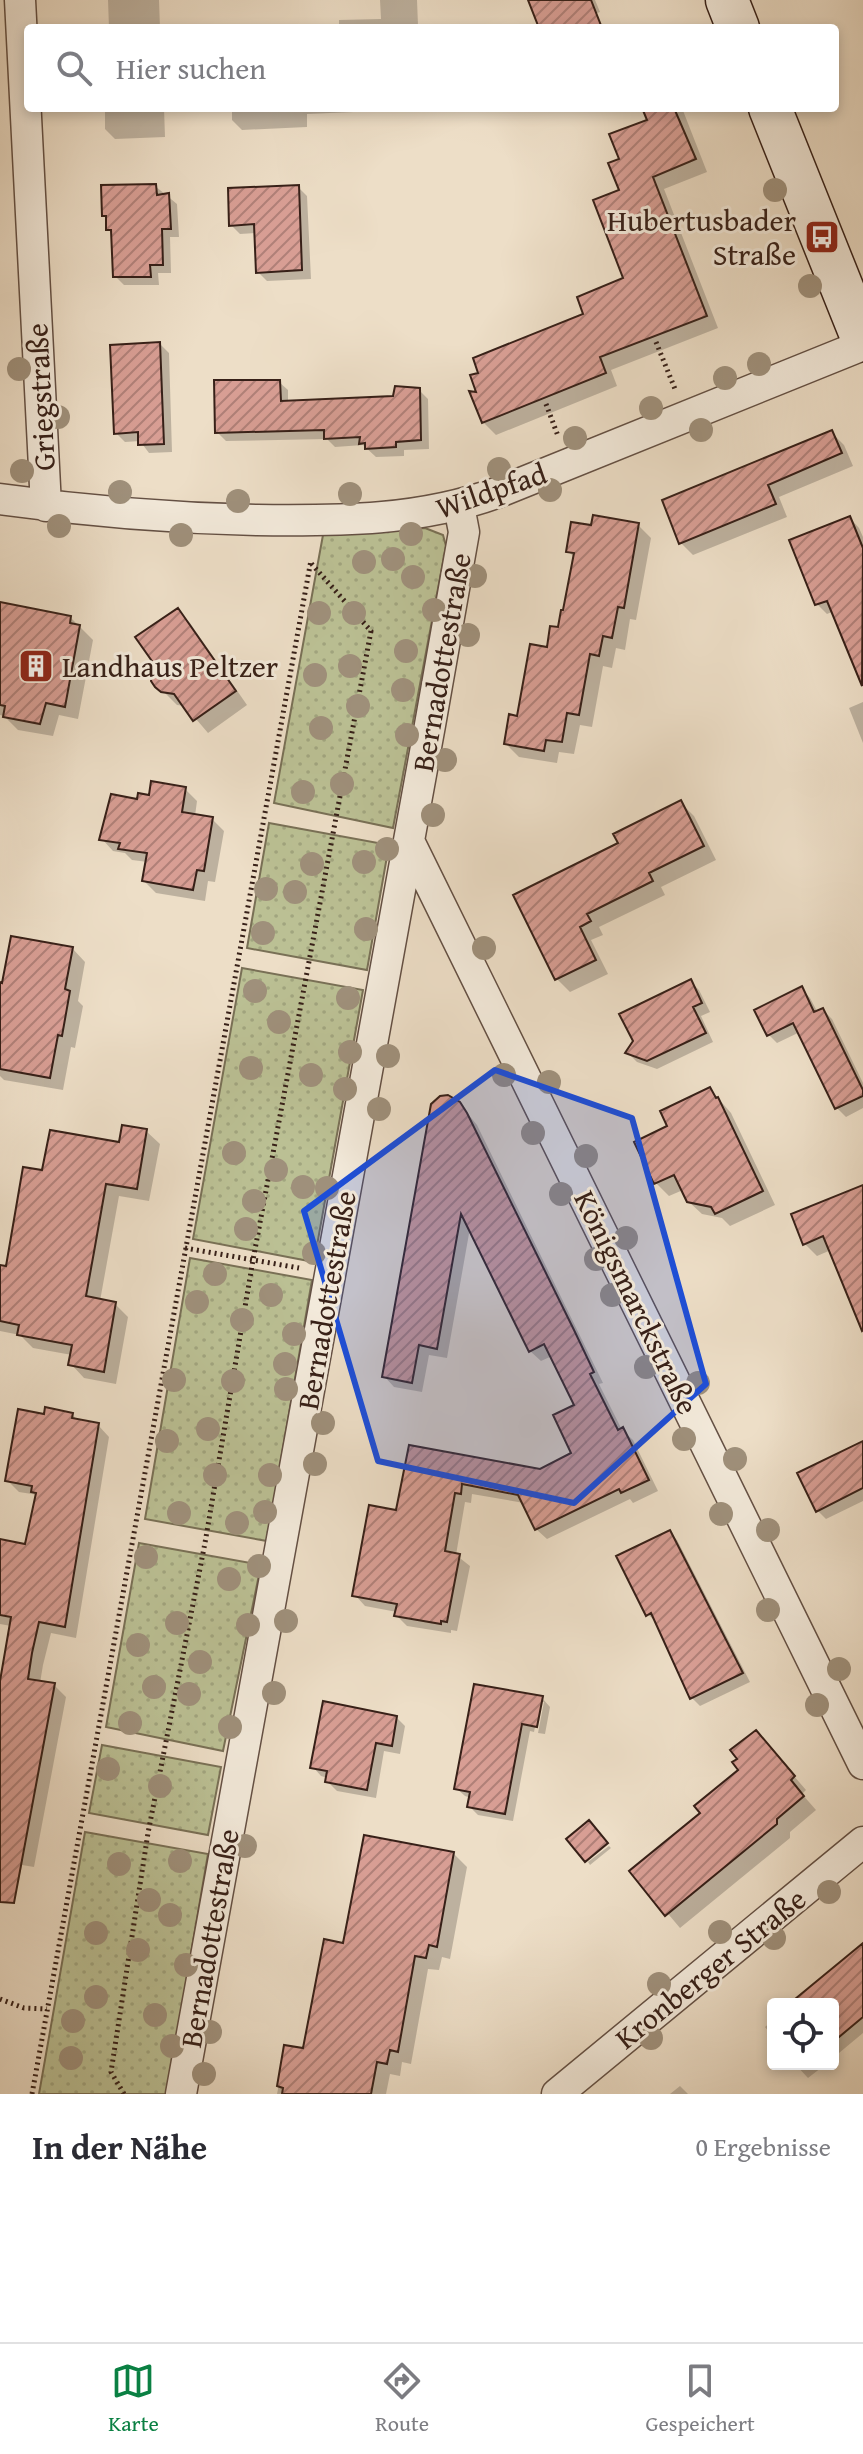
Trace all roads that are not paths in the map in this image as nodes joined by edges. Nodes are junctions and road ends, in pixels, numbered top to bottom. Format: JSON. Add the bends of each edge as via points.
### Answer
{"nodes":[{"id":1,"x":20,"y":0,"type":"edge"},
{"id":2,"x":727,"y":0,"type":"edge"},
{"id":3,"x":736,"y":24,"type":"edge"},
{"id":4,"x":24,"y":78,"type":"edge"},
{"id":5,"x":26,"y":112,"type":"edge"},
{"id":6,"x":772,"y":112,"type":"edge"},
{"id":7,"x":863,"y":342,"type":"edge"},
{"id":8,"x":0,"y":499,"type":"edge"},
{"id":9,"x":46,"y":506,"type":"junction"},
{"id":10,"x":459,"y":506,"type":"junction"},
{"id":11,"x":409,"y":841,"type":"junction"},
{"id":12,"x":863,"y":1764,"type":"edge"},
{"id":13,"x":863,"y":1842,"type":"edge"},
{"id":14,"x":181,"y":2094,"type":"edge"},
{"id":15,"x":557,"y":2094,"type":"edge"}],
"edges":[{"from":1,"to":4,"type":"street","name":"Griegstraße"},
{"from":2,"to":3,"type":"main road"},
{"from":5,"to":9,"type":"street","name":"Griegstraße"},
{"from":6,"to":7,"type":"main road"},
{"from":7,"to":10,"type":"street","name":"Wildpfad"},
{"from":8,"to":9,"type":"street","name":"Wildpfad"},
{"from":9,"to":10,"type":"street","name":"Wildpfad","via":[[171,518],[317,521]]},
{"from":10,"to":11,"type":"street","name":"Bernadottestraße","via":[[464,532]]},
{"from":11,"to":12,"type":"street","name":"Königsmarckstraße"},
{"from":11,"to":14,"type":"street","name":"Bernadottestraße"},
{"from":13,"to":15,"type":"street","name":"Kronberger Straße"}]}
